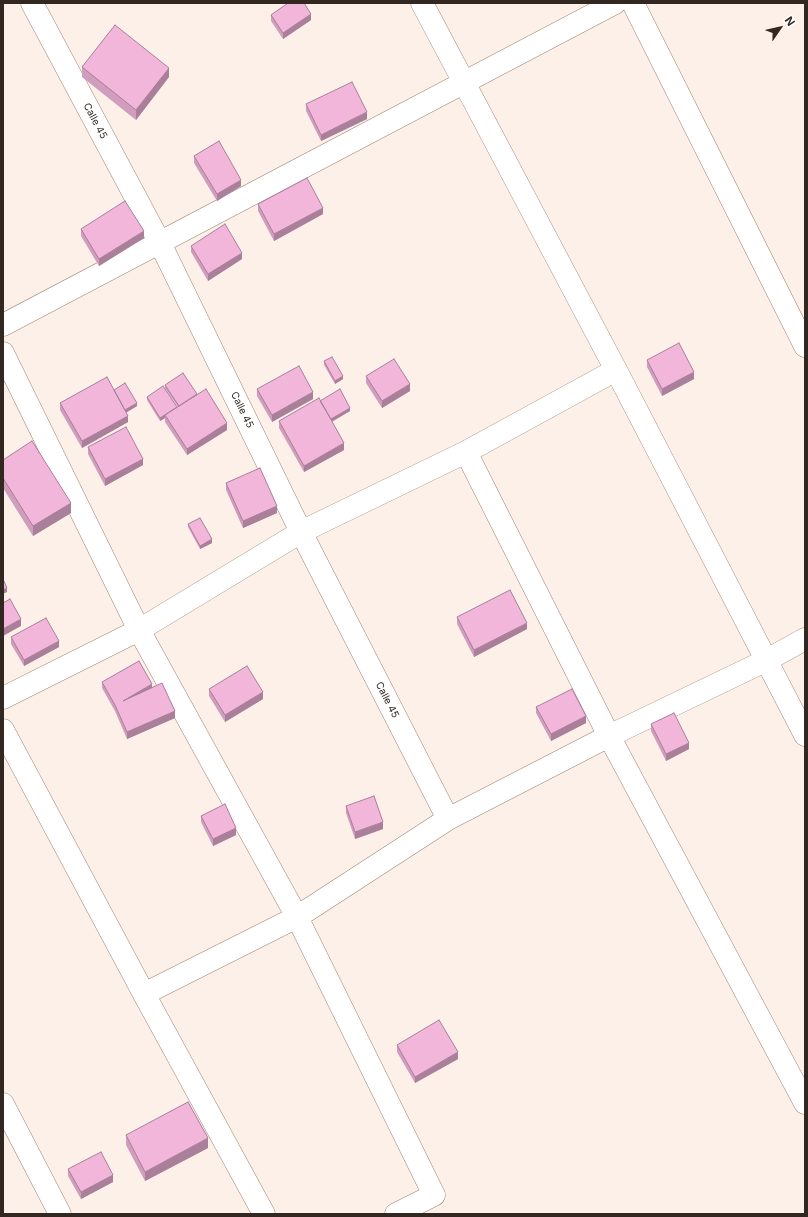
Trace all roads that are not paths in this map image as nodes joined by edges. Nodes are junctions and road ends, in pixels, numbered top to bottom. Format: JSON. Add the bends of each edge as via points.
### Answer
{"nodes":[{"id":1,"x":32,"y":3,"type":"edge"},
{"id":2,"x":422,"y":3,"type":"edge"},
{"id":3,"x":615,"y":3,"type":"edge"},
{"id":4,"x":633,"y":3,"type":"edge"},
{"id":5,"x":464,"y":82,"type":"junction"},
{"id":6,"x":160,"y":243,"type":"junction"},
{"id":7,"x":3,"y":326,"type":"edge"},
{"id":8,"x":805,"y":346,"type":"edge"},
{"id":9,"x":3,"y":353,"type":"edge"},
{"id":10,"x":616,"y":370,"type":"junction"},
{"id":11,"x":466,"y":452,"type":"junction"},
{"id":12,"x":301,"y":532,"type":"junction"},
{"id":13,"x":139,"y":630,"type":"junction"},
{"id":14,"x":805,"y":639,"type":"edge"},
{"id":15,"x":767,"y":660,"type":"junction"},
{"id":16,"x":3,"y":698,"type":"edge"},
{"id":17,"x":3,"y":730,"type":"edge"},
{"id":18,"x":805,"y":735,"type":"edge"},
{"id":19,"x":609,"y":736,"type":"junction"},
{"id":20,"x":448,"y":819,"type":"junction"},
{"id":21,"x":297,"y":918,"type":"junction"},
{"id":22,"x":144,"y":994,"type":"junction"},
{"id":23,"x":805,"y":1103,"type":"edge"},
{"id":24,"x":3,"y":1104,"type":"edge"},
{"id":25,"x":60,"y":1214,"type":"edge"},
{"id":26,"x":264,"y":1214,"type":"edge"},
{"id":27,"x":396,"y":1214,"type":"edge"}],
"edges":[{"from":1,"to":6,"type":"street","name":"Calle 45"},
{"from":2,"to":5,"type":"street"},
{"from":3,"to":5,"type":"street"},
{"from":4,"to":8,"type":"street"},
{"from":5,"to":6,"type":"street"},
{"from":5,"to":10,"type":"street"},
{"from":6,"to":7,"type":"street"},
{"from":6,"to":12,"type":"street","name":"Calle 45"},
{"from":9,"to":13,"type":"street"},
{"from":10,"to":11,"type":"street"},
{"from":10,"to":15,"type":"street"},
{"from":11,"to":12,"type":"street"},
{"from":11,"to":19,"type":"street"},
{"from":12,"to":13,"type":"street"},
{"from":12,"to":20,"type":"street","name":"Calle 45"},
{"from":13,"to":16,"type":"street"},
{"from":13,"to":21,"type":"street"},
{"from":14,"to":15,"type":"street"},
{"from":15,"to":18,"type":"street"},
{"from":15,"to":19,"type":"street"},
{"from":17,"to":22,"type":"street"},
{"from":19,"to":20,"type":"street"},
{"from":19,"to":23,"type":"street"},
{"from":20,"to":21,"type":"street"},
{"from":21,"to":22,"type":"street"},
{"from":21,"to":27,"type":"street","via":[[434,1195]]},
{"from":22,"to":26,"type":"street"},
{"from":24,"to":25,"type":"street"}]}
